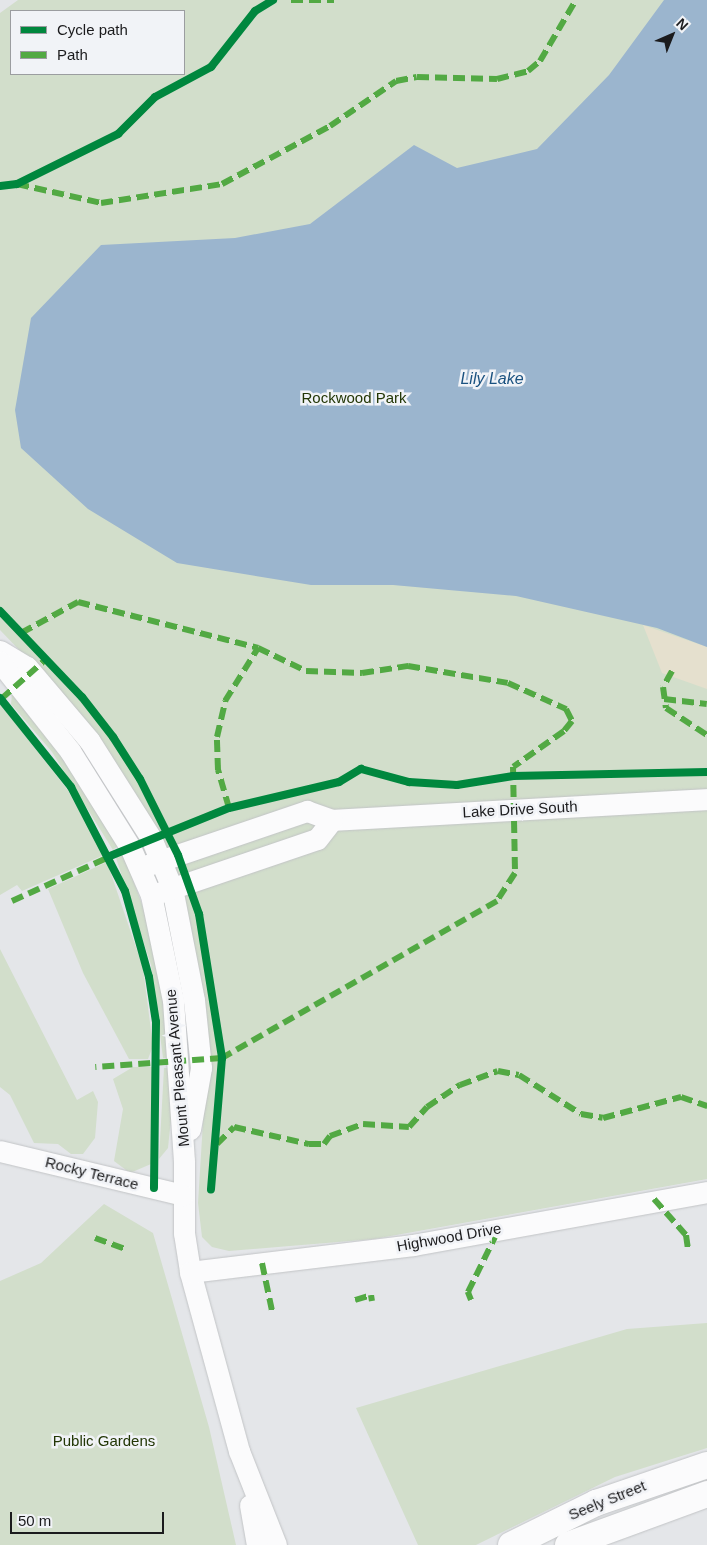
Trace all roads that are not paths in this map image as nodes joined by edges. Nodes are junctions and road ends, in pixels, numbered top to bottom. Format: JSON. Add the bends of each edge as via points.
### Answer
{"nodes":[{"id":1,"x":0,"y":651,"type":"edge"},
{"id":2,"x":0,"y":662,"type":"edge"},
{"id":3,"x":707,"y":799,"type":"edge"},
{"id":4,"x":332,"y":820,"type":"junction"},
{"id":5,"x":151,"y":864,"type":"junction"},
{"id":6,"x":172,"y":888,"type":"junction"},
{"id":7,"x":151,"y":895,"type":"junction"},
{"id":8,"x":0,"y":1151,"type":"edge"},
{"id":9,"x":184,"y":1162,"type":"junction"},
{"id":10,"x":707,"y":1192,"type":"edge"},
{"id":11,"x":183,"y":1195,"type":"junction"},
{"id":12,"x":190,"y":1272,"type":"junction"},
{"id":13,"x":239,"y":1451,"type":"junction"},
{"id":14,"x":707,"y":1465,"type":"edge"},
{"id":15,"x":707,"y":1494,"type":"edge"},
{"id":16,"x":257,"y":1545,"type":"edge"},
{"id":17,"x":276,"y":1545,"type":"edge"},
{"id":18,"x":511,"y":1545,"type":"edge"},
{"id":19,"x":568,"y":1545,"type":"edge"}],
"edges":[{"from":1,"to":5,"type":"street","name":"Mount Pleasant Avenue","via":[[27,667],[89,740]]},
{"from":2,"to":5,"type":"street","name":"Mount Pleasant Avenue","via":[[70,751]]},
{"from":3,"to":4,"type":"street","name":"Lake Drive South"},
{"from":4,"to":5,"type":"street","name":"Lake Drive South","via":[[307,811]]},
{"from":4,"to":6,"type":"street","via":[[317,839]]},
{"from":5,"to":6,"type":"street","name":"Mount Pleasant Avenue"},
{"from":5,"to":7,"type":"street","name":"Mount Pleasant Avenue"},
{"from":6,"to":7,"type":"street"},
{"from":6,"to":9,"type":"street","name":"Mount Pleasant Avenue","via":[[194,1000],[202,1068]]},
{"from":7,"to":9,"type":"street","name":"Mount Pleasant Avenue","via":[[173,1000]]},
{"from":8,"to":11,"type":"street","name":"Rocky Terrace"},
{"from":9,"to":11,"type":"street","name":"Mount Pleasant Avenue"},
{"from":10,"to":12,"type":"street","name":"Highwood Drive","via":[[413,1245]]},
{"from":11,"to":12,"type":"street","name":"Mount Pleasant Avenue"},
{"from":12,"to":13,"type":"street","name":"Mount Pleasant Avenue"},
{"from":13,"to":16,"type":"street","name":"Mount Pleasant Avenue"},
{"from":13,"to":17,"type":"street","name":"Mount Pleasant Avenue"},
{"from":14,"to":18,"type":"main road","name":"Seely Street","via":[[596,1503]]},
{"from":15,"to":19,"type":"main road","name":"Seely Street"}]}
